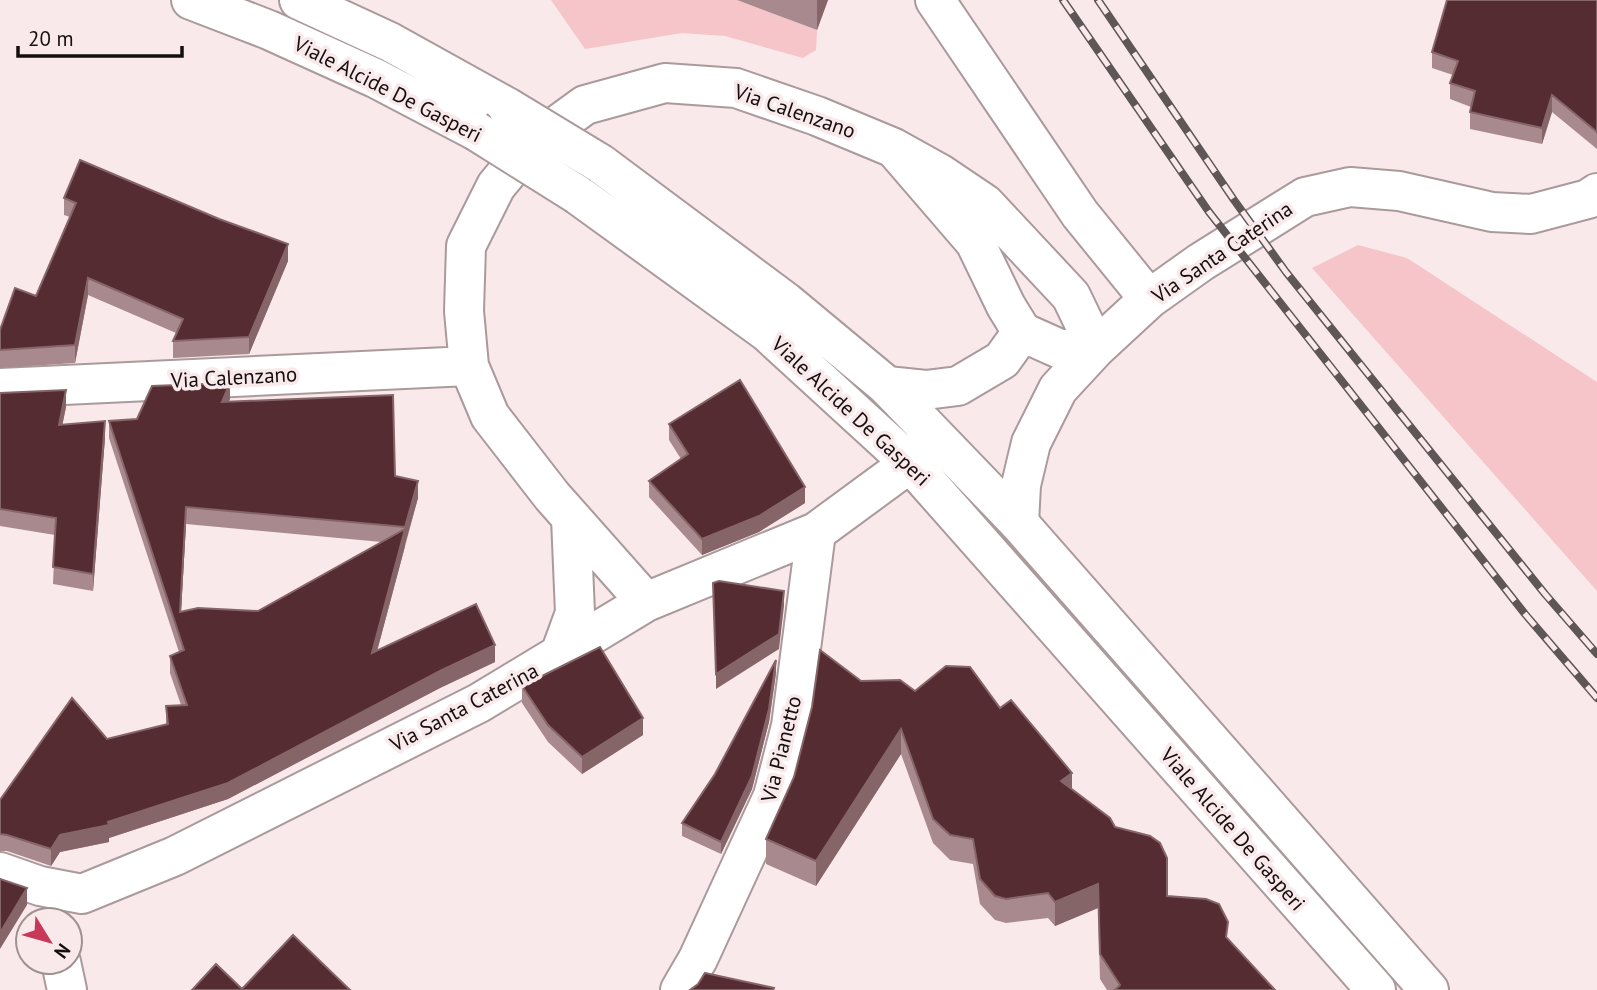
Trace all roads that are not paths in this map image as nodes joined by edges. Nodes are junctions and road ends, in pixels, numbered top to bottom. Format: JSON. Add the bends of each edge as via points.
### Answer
{"nodes":[{"id":1,"x":191,"y":0,"type":"edge"},
{"id":2,"x":299,"y":0,"type":"edge"},
{"id":3,"x":935,"y":0,"type":"edge"},
{"id":4,"x":894,"y":148,"type":"junction"},
{"id":5,"x":1597,"y":193,"type":"edge"},
{"id":6,"x":1149,"y":299,"type":"junction"},
{"id":7,"x":1022,"y":332,"type":"junction"},
{"id":8,"x":1096,"y":348,"type":"junction"},
{"id":9,"x":469,"y":366,"type":"junction"},
{"id":10,"x":887,"y":386,"type":"junction"},
{"id":11,"x":0,"y":388,"type":"edge"},
{"id":12,"x":910,"y":463,"type":"junction"},
{"id":13,"x":571,"y":518,"type":"junction"},
{"id":14,"x":1019,"y":523,"type":"junction"},
{"id":15,"x":816,"y":532,"type":"junction"},
{"id":16,"x":646,"y":602,"type":"junction"},
{"id":17,"x":560,"y":654,"type":"junction"},
{"id":18,"x":0,"y":872,"type":"edge"},
{"id":19,"x":73,"y":906,"type":"edge"},
{"id":20,"x":80,"y":906,"type":"edge"},
{"id":21,"x":680,"y":990,"type":"edge"},
{"id":22,"x":1376,"y":990,"type":"edge"},
{"id":23,"x":1429,"y":990,"type":"edge"}],
"edges":[{"from":1,"to":12,"type":"street","name":"Viale Alcide De Gasperi","bridge":true,"via":[[363,72],[476,131],[578,195],[767,332]]},
{"from":2,"to":10,"type":"street","name":"Viale Alcide De Gasperi","bridge":true,"via":[[390,42],[601,164],[786,302]]},
{"from":3,"to":6,"type":"street","via":[[1080,214]]},
{"from":4,"to":7,"type":"street","via":[[975,242]]},
{"from":4,"to":8,"type":"street","name":"Via Calenzano","via":[[985,204],[1071,296]]},
{"from":4,"to":9,"type":"street","name":"Via Calenzano","via":[[736,88],[665,83],[585,105],[530,145],[496,186],[466,246],[464,311]]},
{"from":5,"to":6,"type":"street","name":"Via Santa Caterina","via":[[1531,214],[1492,212],[1399,191],[1350,187],[1305,197]]},
{"from":6,"to":8,"type":"street","name":"Via Santa Caterina"},
{"from":7,"to":8,"type":"street","via":[[1060,349]]},
{"from":7,"to":10,"type":"street","via":[[1002,360],[958,386],[926,390]]},
{"from":8,"to":14,"type":"street","name":"Via Santa Caterina","via":[[1058,389],[1031,443],[1021,485]]},
{"from":9,"to":11,"type":"street","name":"Via Calenzano"},
{"from":9,"to":13,"type":"street","name":"Via Calenzano","via":[[491,416]]},
{"from":10,"to":14,"type":"street","name":"Viale Alcide De Gasperi"},
{"from":12,"to":15,"type":"street","name":"Via Santa Caterina"},
{"from":12,"to":22,"type":"street","name":"Viale Alcide De Gasperi"},
{"from":13,"to":16,"type":"street","name":"Via Calenzano"},
{"from":13,"to":17,"type":"street","via":[[575,613]]},
{"from":14,"to":23,"type":"street","name":"Viale Alcide De Gasperi"},
{"from":15,"to":16,"type":"street","name":"Via Santa Caterina"},
{"from":15,"to":21,"type":"street","name":"Via Pianetto","via":[[792,726],[773,796]]},
{"from":16,"to":17,"type":"street","name":"Via Santa Caterina"},
{"from":17,"to":20,"type":"street","name":"Via Santa Caterina","via":[[479,703]]},
{"from":18,"to":19,"type":"street","name":"Via Santa Caterina","via":[[40,886]]}]}
